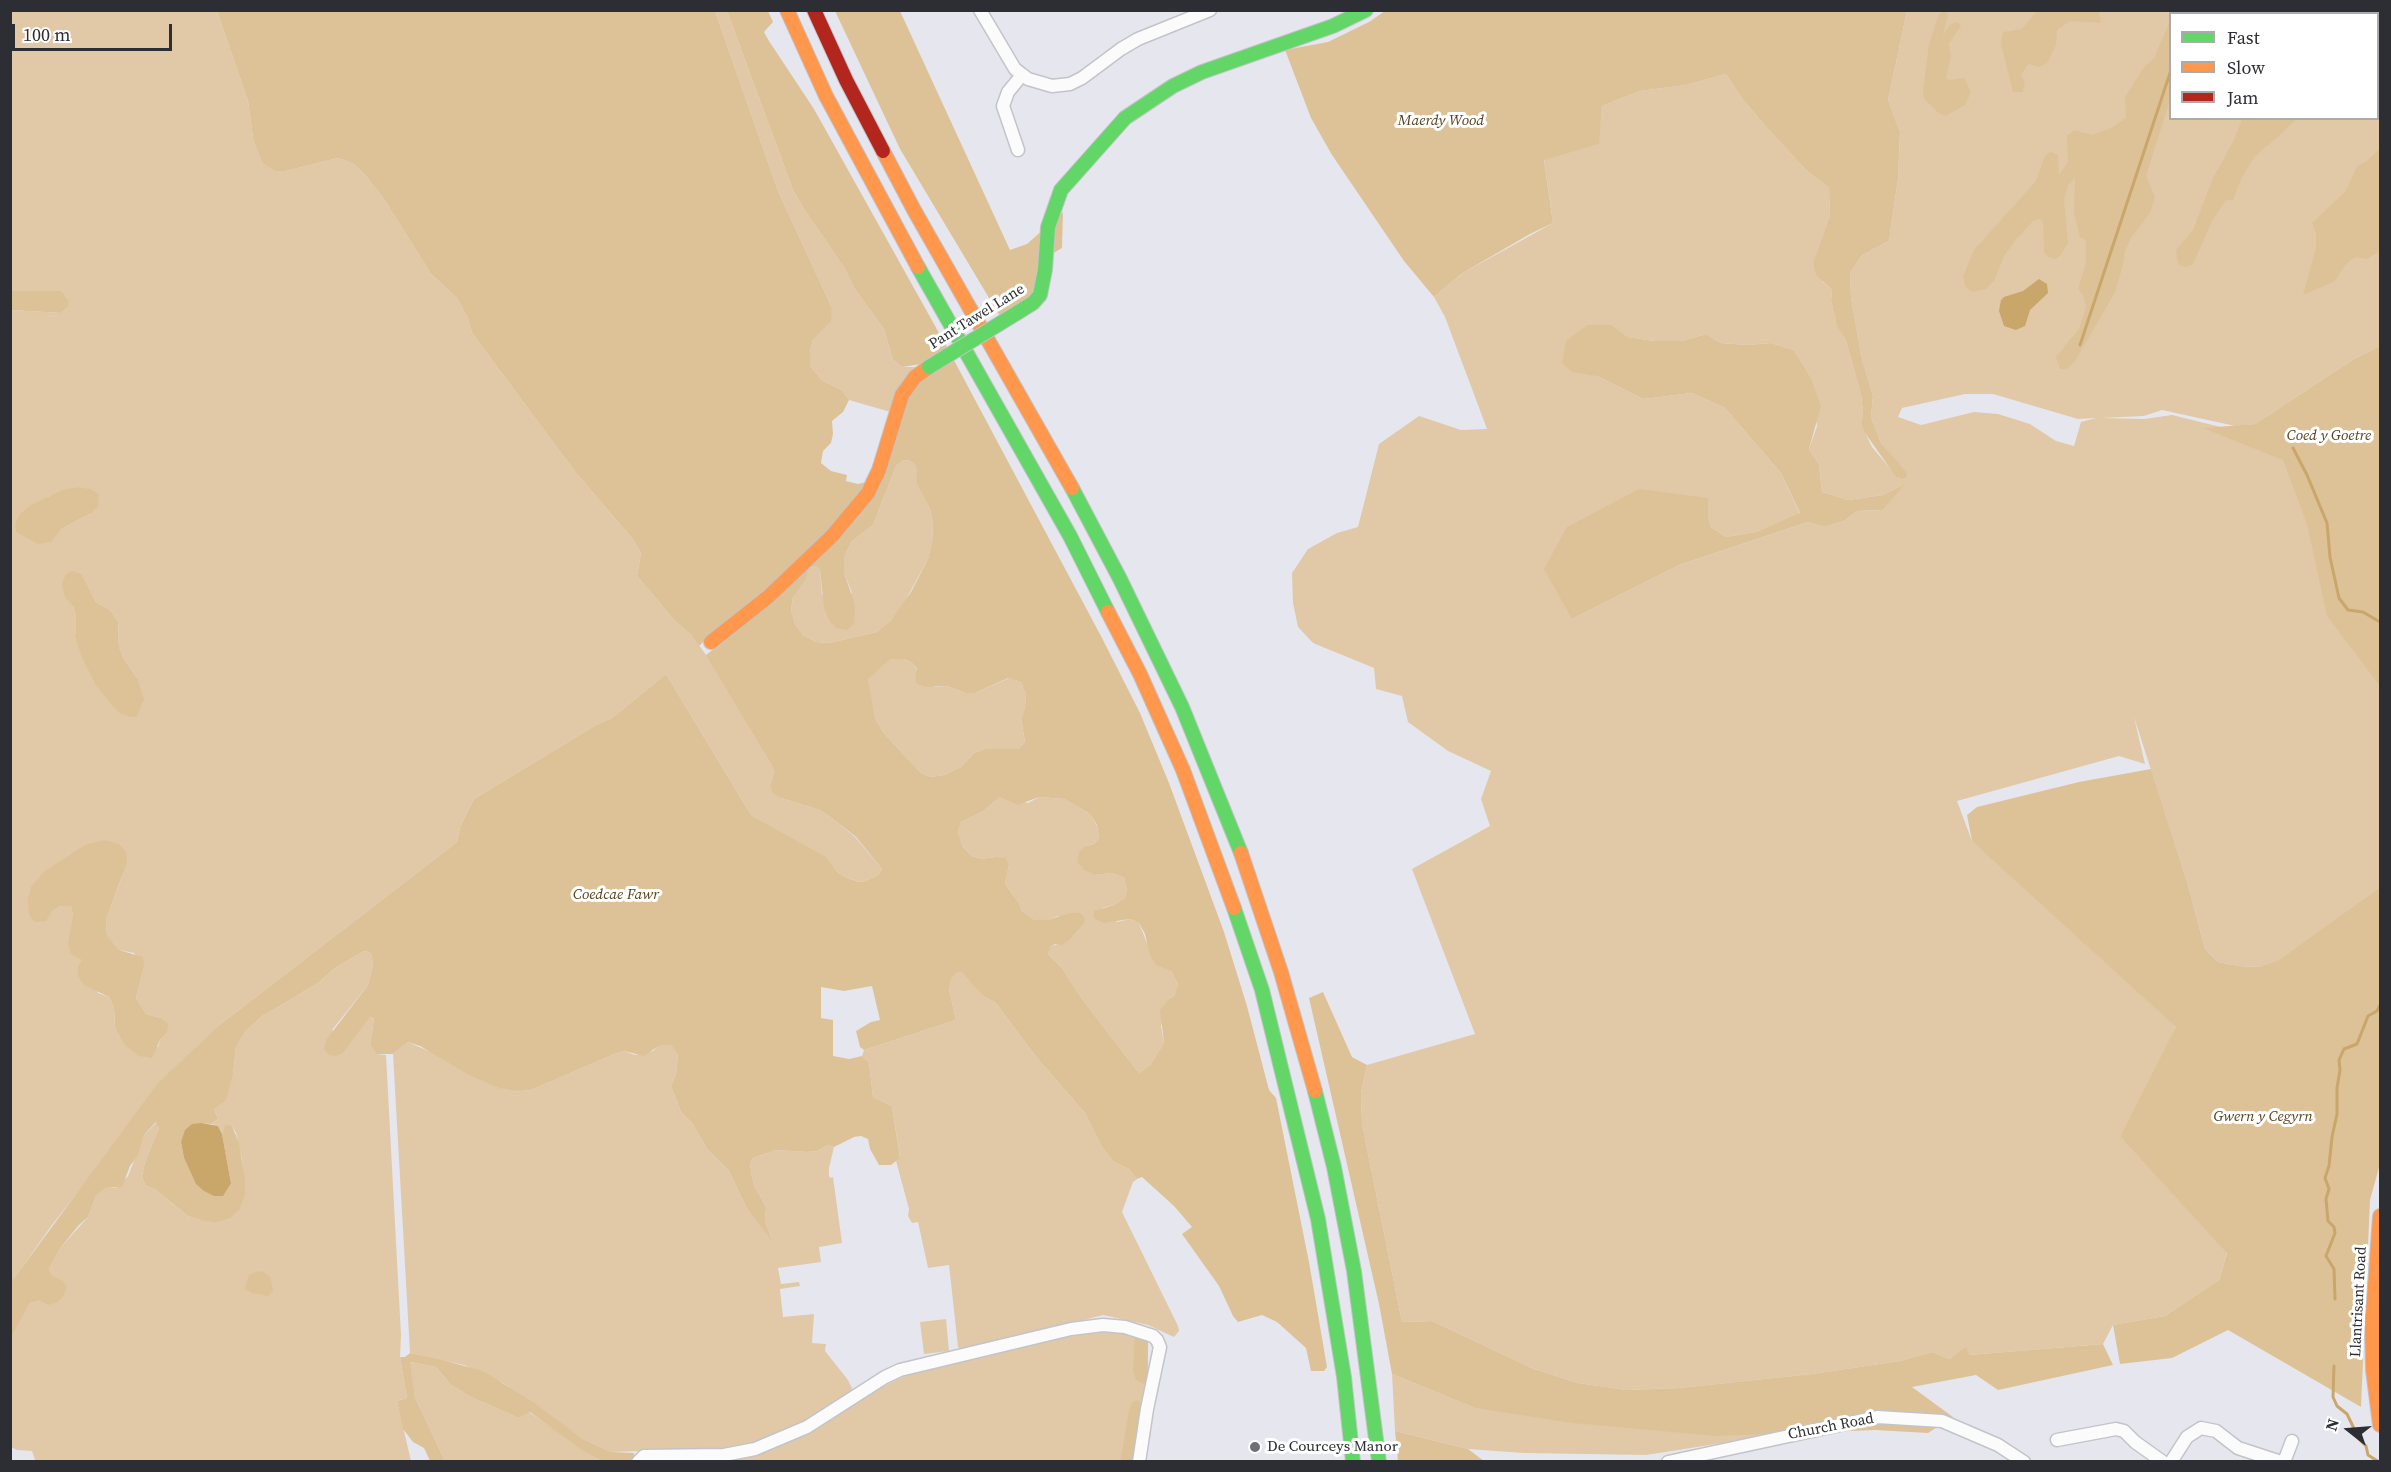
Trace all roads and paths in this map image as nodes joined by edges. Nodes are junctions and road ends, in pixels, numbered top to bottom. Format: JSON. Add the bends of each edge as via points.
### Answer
{"nodes":[{"id":1,"x":787,"y":10,"type":"edge"},
{"id":2,"x":814,"y":10,"type":"edge"},
{"id":3,"x":980,"y":10,"type":"edge"},
{"id":4,"x":1210,"y":10,"type":"edge"},
{"id":5,"x":1366,"y":10,"type":"edge"},
{"id":6,"x":1022,"y":75,"type":"junction"},
{"id":7,"x":1018,"y":150,"type":"dead end"},
{"id":8,"x":711,"y":642,"type":"dead end"},
{"id":9,"x":2380,"y":1216,"type":"edge"},
{"id":10,"x":2380,"y":1425,"type":"edge"},
{"id":11,"x":2057,"y":1440,"type":"dead end"},
{"id":12,"x":2292,"y":1441,"type":"dead end"},
{"id":13,"x":638,"y":1461,"type":"edge"},
{"id":14,"x":1139,"y":1461,"type":"edge"},
{"id":15,"x":1353,"y":1461,"type":"edge"},
{"id":16,"x":1379,"y":1461,"type":"edge"},
{"id":17,"x":1668,"y":1461,"type":"edge"},
{"id":18,"x":2024,"y":1461,"type":"edge"},
{"id":19,"x":2163,"y":1461,"type":"edge"},
{"id":20,"x":2171,"y":1461,"type":"edge"},
{"id":21,"x":2282,"y":1461,"type":"edge"}],
"edges":[{"from":1,"to":15,"type":"main road","via":[[826,96],[889,215],[1075,546],[1183,770],[1262,990],[1292,1106],[1329,1282]]},
{"from":2,"to":16,"type":"main road","via":[[914,210],[1125,589],[1191,725],[1220,798],[1281,972],[1331,1156],[1354,1270]]},
{"from":3,"to":6,"type":"street","via":[[1009,61]]},
{"from":4,"to":6,"type":"street","via":[[1138,39],[1070,84],[1044,85]]},
{"from":5,"to":8,"type":"main road","name":"Pant Tawel Lane","bridge":true,"via":[[1333,26],[1202,72],[1125,117],[1060,190],[1048,227],[1040,295],[1017,314],[915,376],[902,395],[868,493],[832,536],[768,597]]},
{"from":6,"to":7,"type":"street","via":[[1008,92],[1003,106]]},
{"from":9,"to":10,"type":"main road","name":"Llantrisant Road","via":[[2372,1336]]},
{"from":11,"to":19,"type":"street","via":[[2116,1429]]},
{"from":12,"to":21,"type":"street"},
{"from":13,"to":14,"type":"street","via":[[644,1456],[724,1455],[756,1449],[807,1427],[900,1370],[1071,1329],[1103,1325],[1153,1336],[1160,1347]]},
{"from":17,"to":18,"type":"street","name":"Church Road","via":[[1877,1417],[1942,1421]]},
{"from":20,"to":21,"type":"street","via":[[2187,1437],[2201,1428],[2216,1431],[2238,1448]]}]}
